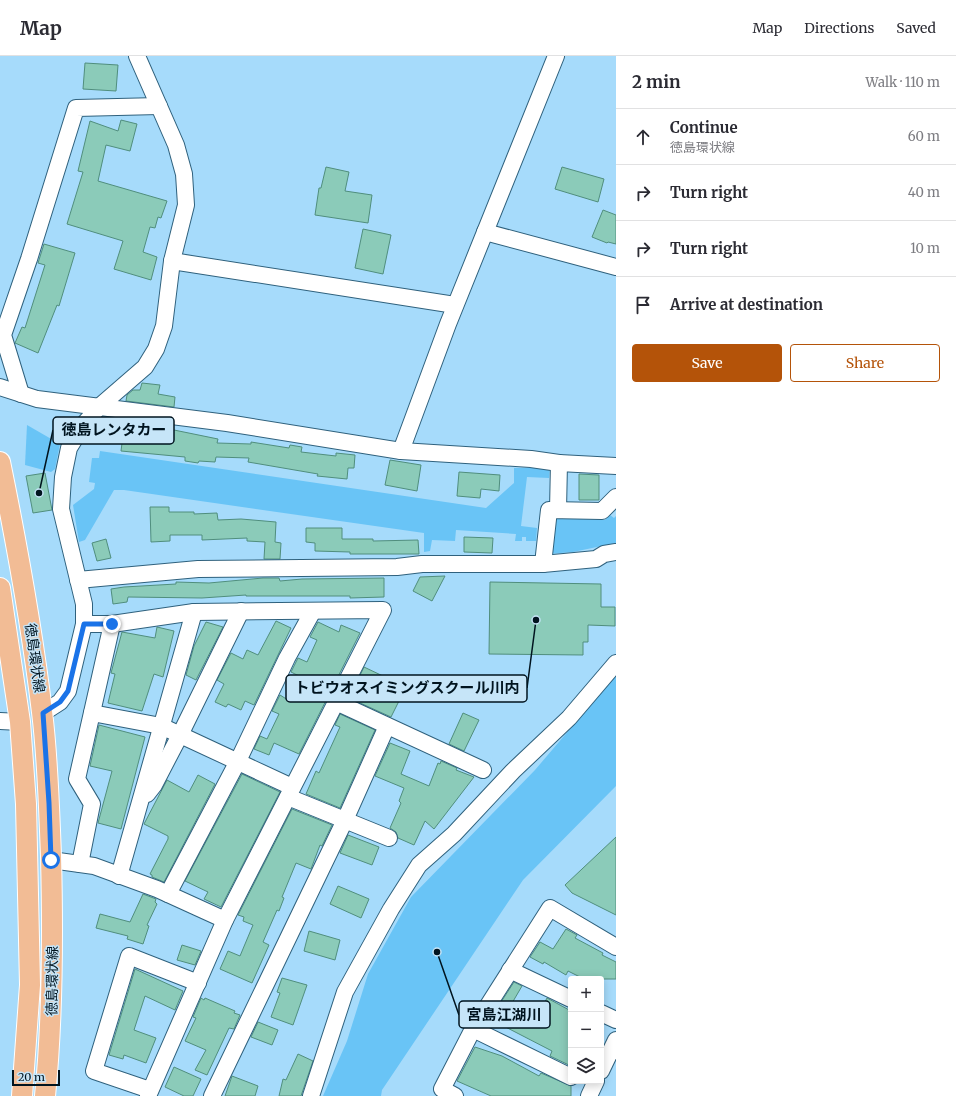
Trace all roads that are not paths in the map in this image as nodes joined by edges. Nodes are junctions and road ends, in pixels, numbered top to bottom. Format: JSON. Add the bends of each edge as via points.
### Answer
{"nodes":[{"id":1,"x":137,"y":56,"type":"edge"},
{"id":2,"x":556,"y":56,"type":"edge"},
{"id":3,"x":159,"y":106,"type":"junction"},
{"id":4,"x":485,"y":232,"type":"junction"},
{"id":5,"x":172,"y":261,"type":"junction"},
{"id":6,"x":616,"y":267,"type":"edge"},
{"id":7,"x":455,"y":305,"type":"junction"},
{"id":8,"x":0,"y":387,"type":"edge"},
{"id":9,"x":21,"y":394,"type":"junction"},
{"id":10,"x":100,"y":406,"type":"junction"},
{"id":11,"x":401,"y":451,"type":"junction"},
{"id":12,"x":0,"y":462,"type":"edge"},
{"id":13,"x":559,"y":463,"type":"junction"},
{"id":14,"x":616,"y":466,"type":"edge"},
{"id":15,"x":616,"y":497,"type":"edge"},
{"id":16,"x":558,"y":510,"type":"junction"},
{"id":17,"x":616,"y":552,"type":"edge"},
{"id":18,"x":543,"y":564,"type":"junction"},
{"id":19,"x":78,"y":580,"type":"junction"},
{"id":20,"x":0,"y":588,"type":"edge"},
{"id":21,"x":241,"y":611,"type":"junction"},
{"id":22,"x":313,"y":611,"type":"junction"},
{"id":23,"x":194,"y":612,"type":"junction"},
{"id":24,"x":84,"y":624,"type":"junction"},
{"id":25,"x":112,"y":624,"type":"junction"},
{"id":26,"x":616,"y":663,"type":"edge"},
{"id":27,"x":336,"y":702,"type":"junction"},
{"id":28,"x":43,"y":713,"type":"junction"},
{"id":29,"x":92,"y":713,"type":"junction"},
{"id":30,"x":0,"y":721,"type":"edge"},
{"id":31,"x":20,"y":722,"type":"junction"},
{"id":32,"x":161,"y":726,"type":"junction"},
{"id":33,"x":387,"y":726,"type":"junction"},
{"id":34,"x":180,"y":735,"type":"junction"},
{"id":35,"x":238,"y":761,"type":"junction"},
{"id":36,"x":483,"y":770,"type":"dead end"},
{"id":37,"x":290,"y":792,"type":"junction"},
{"id":38,"x":139,"y":805,"type":"junction"},
{"id":39,"x":344,"y":820,"type":"junction"},
{"id":40,"x":389,"y":838,"type":"dead end"},
{"id":41,"x":51,"y":860,"type":"junction"},
{"id":42,"x":80,"y":864,"type":"junction"},
{"id":43,"x":119,"y":876,"type":"junction"},
{"id":44,"x":168,"y":894,"type":"junction"},
{"id":45,"x":225,"y":920,"type":"junction"},
{"id":46,"x":616,"y":947,"type":"edge"},
{"id":47,"x":510,"y":970,"type":"junction"},
{"id":48,"x":198,"y":983,"type":"junction"},
{"id":49,"x":568,"y":998,"type":"edge"},
{"id":50,"x":604,"y":1014,"type":"edge"},
{"id":51,"x":616,"y":1020,"type":"edge"},
{"id":52,"x":473,"y":1029,"type":"junction"},
{"id":53,"x":616,"y":1040,"type":"edge"},
{"id":54,"x":604,"y":1065,"type":"edge"},
{"id":55,"x":568,"y":1076,"type":"edge"},
{"id":56,"x":149,"y":1093,"type":"edge"},
{"id":57,"x":22,"y":1096,"type":"edge"},
{"id":58,"x":45,"y":1096,"type":"edge"},
{"id":59,"x":212,"y":1096,"type":"edge"},
{"id":60,"x":311,"y":1096,"type":"edge"},
{"id":61,"x":455,"y":1096,"type":"edge"}],
"edges":[{"from":1,"to":3,"type":"street"},
{"from":2,"to":4,"type":"street"},
{"from":3,"to":5,"type":"street","via":[[176,145],[184,174],[186,205]]},
{"from":3,"to":9,"type":"street","via":[[76,108],[3,335]]},
{"from":4,"to":6,"type":"street"},
{"from":4,"to":7,"type":"street"},
{"from":5,"to":7,"type":"street"},
{"from":5,"to":10,"type":"street","via":[[164,326],[156,349],[145,367]]},
{"from":7,"to":11,"type":"street"},
{"from":8,"to":9,"type":"street"},
{"from":9,"to":10,"type":"street","via":[[37,399]]},
{"from":10,"to":11,"type":"street"},
{"from":10,"to":19,"type":"street","via":[[83,425],[69,448],[63,477],[61,509]]},
{"from":11,"to":13,"type":"street"},
{"from":12,"to":28,"type":"main road","name":"徳島環状線","via":[[20,559]]},
{"from":13,"to":14,"type":"street"},
{"from":13,"to":16,"type":"street"},
{"from":15,"to":16,"type":"street","via":[[602,511]]},
{"from":16,"to":18,"type":"street","via":[[549,510]]},
{"from":17,"to":18,"type":"street","via":[[604,554],[596,559]]},
{"from":18,"to":19,"type":"street","via":[[198,569]]},
{"from":19,"to":24,"type":"street","via":[[84,604]]},
{"from":20,"to":31,"type":"main road","name":"徳島環状線"},
{"from":21,"to":22,"type":"street"},
{"from":21,"to":23,"type":"street"},
{"from":21,"to":34,"type":"street"},
{"from":22,"to":27,"type":"street","via":[[383,610]]},
{"from":22,"to":35,"type":"street","via":[[287,658]]},
{"from":23,"to":25,"type":"street"},
{"from":23,"to":32,"type":"street"},
{"from":24,"to":25,"type":"street"},
{"from":24,"to":28,"type":"street","via":[[68,691],[60,702]]},
{"from":25,"to":29,"type":"street"},
{"from":26,"to":60,"type":"street","via":[[578,708],[513,771],[454,834],[419,865],[391,909],[345,992]]},
{"from":27,"to":33,"type":"street"},
{"from":27,"to":37,"type":"street"},
{"from":28,"to":41,"type":"main road","name":"徳島環状線"},
{"from":29,"to":32,"type":"street"},
{"from":29,"to":42,"type":"street","via":[[77,779],[92,804]]},
{"from":30,"to":31,"type":"street"},
{"from":31,"to":57,"type":"main road","name":"徳島環状線","via":[[26,804],[30,985]]},
{"from":32,"to":34,"type":"street"},
{"from":32,"to":38,"type":"street"},
{"from":33,"to":36,"type":"street"},
{"from":33,"to":39,"type":"street"},
{"from":34,"to":35,"type":"street"},
{"from":34,"to":38,"type":"street","via":[[154,784]]},
{"from":35,"to":37,"type":"street"},
{"from":35,"to":44,"type":"street"},
{"from":37,"to":39,"type":"street"},
{"from":37,"to":45,"type":"street"},
{"from":38,"to":43,"type":"street"},
{"from":39,"to":40,"type":"street"},
{"from":39,"to":59,"type":"street"},
{"from":41,"to":42,"type":"street"},
{"from":41,"to":58,"type":"main road","name":"徳島環状線","via":[[53,986]]},
{"from":42,"to":43,"type":"street","via":[[94,866]]},
{"from":43,"to":44,"type":"street"},
{"from":44,"to":45,"type":"street"},
{"from":45,"to":48,"type":"street"},
{"from":46,"to":47,"type":"street","via":[[550,908]]},
{"from":47,"to":49,"type":"street"},
{"from":47,"to":52,"type":"street"},
{"from":48,"to":56,"type":"street"},
{"from":48,"to":56,"type":"street","via":[[129,956],[94,1071]]},
{"from":50,"to":51,"type":"street"},
{"from":52,"to":55,"type":"street"},
{"from":52,"to":61,"type":"street","via":[[442,1089]]},
{"from":53,"to":54,"type":"street"}]}
